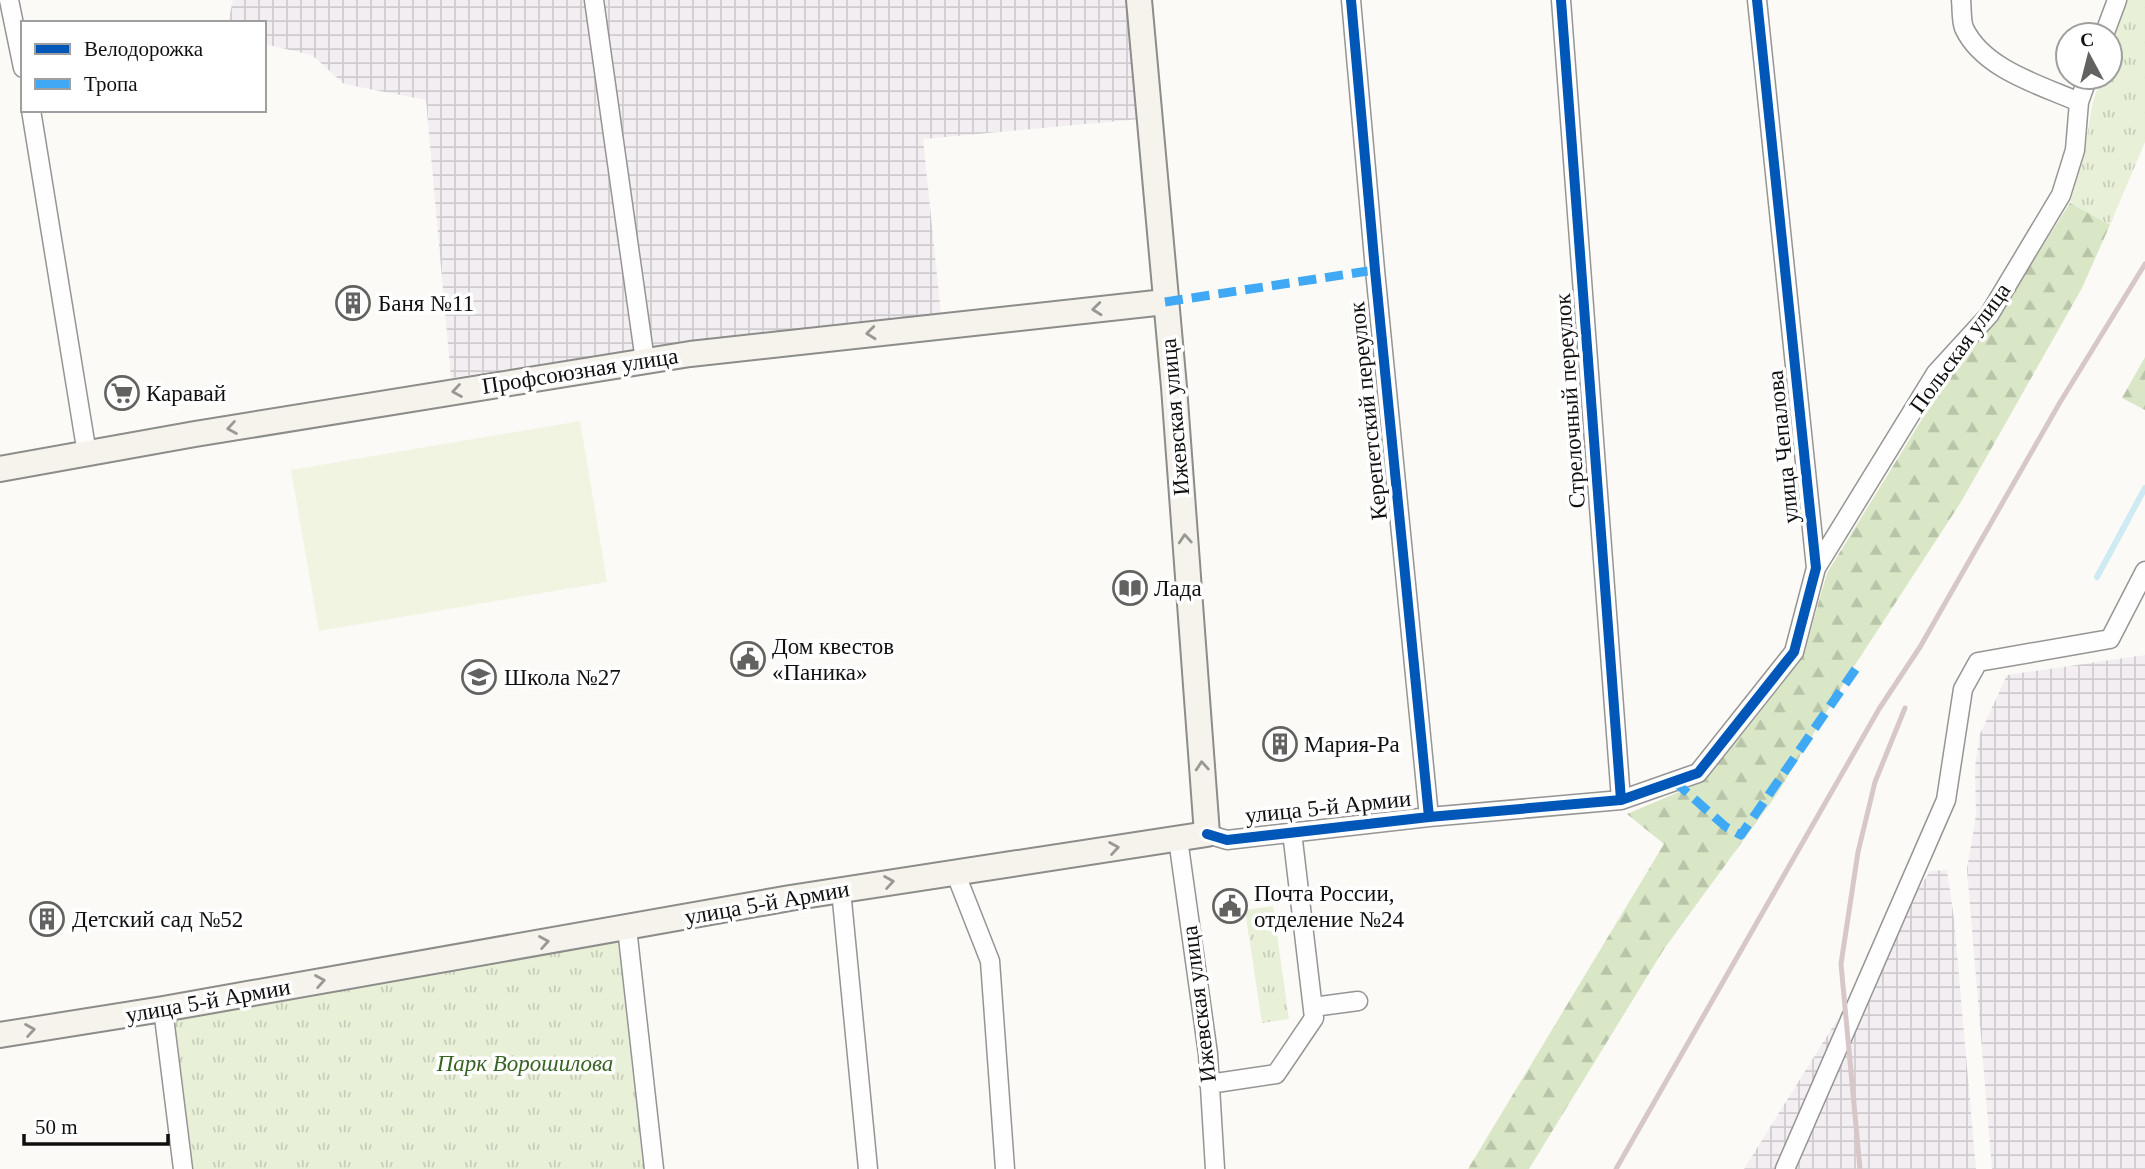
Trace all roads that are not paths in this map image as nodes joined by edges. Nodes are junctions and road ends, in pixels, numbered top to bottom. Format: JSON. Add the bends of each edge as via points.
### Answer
{"nodes":[{"id":1,"x":9,"y":0,"type":"edge"},
{"id":2,"x":594,"y":0,"type":"edge"},
{"id":3,"x":1139,"y":0,"type":"edge"},
{"id":4,"x":1351,"y":0,"type":"edge"},
{"id":5,"x":1561,"y":0,"type":"edge"},
{"id":6,"x":1757,"y":0,"type":"edge"},
{"id":7,"x":1961,"y":0,"type":"edge"},
{"id":8,"x":2117,"y":0,"type":"edge"},
{"id":9,"x":2109,"y":21,"type":"edge"},
{"id":10,"x":21,"y":58,"type":"edge"},
{"id":11,"x":2082,"y":91,"type":"edge"},
{"id":12,"x":2078,"y":102,"type":"junction"},
{"id":13,"x":31,"y":112,"type":"edge"},
{"id":14,"x":1165,"y":302,"type":"junction"},
{"id":15,"x":645,"y":361,"type":"junction"},
{"id":16,"x":88,"y":454,"type":"junction"},
{"id":17,"x":0,"y":470,"type":"edge"},
{"id":18,"x":1816,"y":568,"type":"junction"},
{"id":19,"x":2145,"y":572,"type":"edge"},
{"id":20,"x":1620,"y":800,"type":"junction"},
{"id":21,"x":1429,"y":817,"type":"junction"},
{"id":22,"x":1292,"y":832,"type":"junction"},
{"id":23,"x":1207,"y":834,"type":"junction"},
{"id":24,"x":1178,"y":839,"type":"junction"},
{"id":25,"x":955,"y":872,"type":"junction"},
{"id":26,"x":841,"y":890,"type":"junction"},
{"id":27,"x":627,"y":928,"type":"junction"},
{"id":28,"x":1358,"y":1001,"type":"dead end"},
{"id":29,"x":1312,"y":1007,"type":"junction"},
{"id":30,"x":163,"y":1009,"type":"junction"},
{"id":31,"x":0,"y":1035,"type":"edge"},
{"id":32,"x":1209,"y":1084,"type":"junction"},
{"id":33,"x":183,"y":1169,"type":"edge"},
{"id":34,"x":654,"y":1169,"type":"edge"},
{"id":35,"x":868,"y":1169,"type":"edge"},
{"id":36,"x":1004,"y":1169,"type":"edge"},
{"id":37,"x":1215,"y":1169,"type":"edge"},
{"id":38,"x":1785,"y":1169,"type":"edge"}],
"edges":[{"from":1,"to":10,"type":"street"},
{"from":2,"to":15,"type":"street"},
{"from":3,"to":14,"type":"main road","name":"Ижевская улица"},
{"from":4,"to":21,"type":"street","name":"Керепетский переулок"},
{"from":5,"to":20,"type":"street","name":"Стрелочный переулок"},
{"from":6,"to":18,"type":"street","name":"улица Чепалова"},
{"from":7,"to":12,"type":"street","via":[[1964,27],[1983,54],[2004,69]]},
{"from":8,"to":9,"type":"street"},
{"from":11,"to":12,"type":"street","name":"Польская улица"},
{"from":12,"to":18,"type":"street","name":"Польская улица","via":[[2076,150],[2061,195],[1989,315],[1936,373]]},
{"from":13,"to":16,"type":"street"},
{"from":14,"to":15,"type":"main road","name":"Профсоюзная улица","one_way":true},
{"from":23,"to":14,"type":"main road","name":"Ижевская улица","one_way":true},
{"from":15,"to":16,"type":"main road","name":"Профсоюзная улица","one_way":true},
{"from":16,"to":17,"type":"main road","name":"Профсоюзная улица"},
{"from":18,"to":20,"type":"street","name":"улица Чепалова","via":[[1794,652],[1698,773]]},
{"from":19,"to":38,"type":"street","via":[[2110,639],[1978,662],[1963,689],[1946,800]]},
{"from":20,"to":21,"type":"street","name":"улица 5-й Армии"},
{"from":21,"to":22,"type":"street","name":"улица 5-й Армии"},
{"from":22,"to":23,"type":"street","name":"улица 5-й Армии","via":[[1227,839]]},
{"from":22,"to":29,"type":"street"},
{"from":23,"to":24,"type":"main road","name":"улица 5-й Армии"},
{"from":25,"to":24,"type":"main road","name":"улица 5-й Армии","one_way":true},
{"from":24,"to":32,"type":"street","name":"Ижевская улица"},
{"from":26,"to":25,"type":"main road","name":"улица 5-й Армии","one_way":true},
{"from":25,"to":36,"type":"street","via":[[990,961]]},
{"from":26,"to":27,"type":"main road","name":"улица 5-й Армии"},
{"from":26,"to":35,"type":"street"},
{"from":30,"to":27,"type":"main road","name":"улица 5-й Армии","one_way":true},
{"from":27,"to":34,"type":"street"},
{"from":28,"to":29,"type":"street"},
{"from":29,"to":32,"type":"street","via":[[1314,1018],[1276,1073]]},
{"from":31,"to":30,"type":"main road","name":"улица 5-й Армии","one_way":true},
{"from":30,"to":33,"type":"street"},
{"from":32,"to":37,"type":"street","name":"Ижевская улица"}]}
